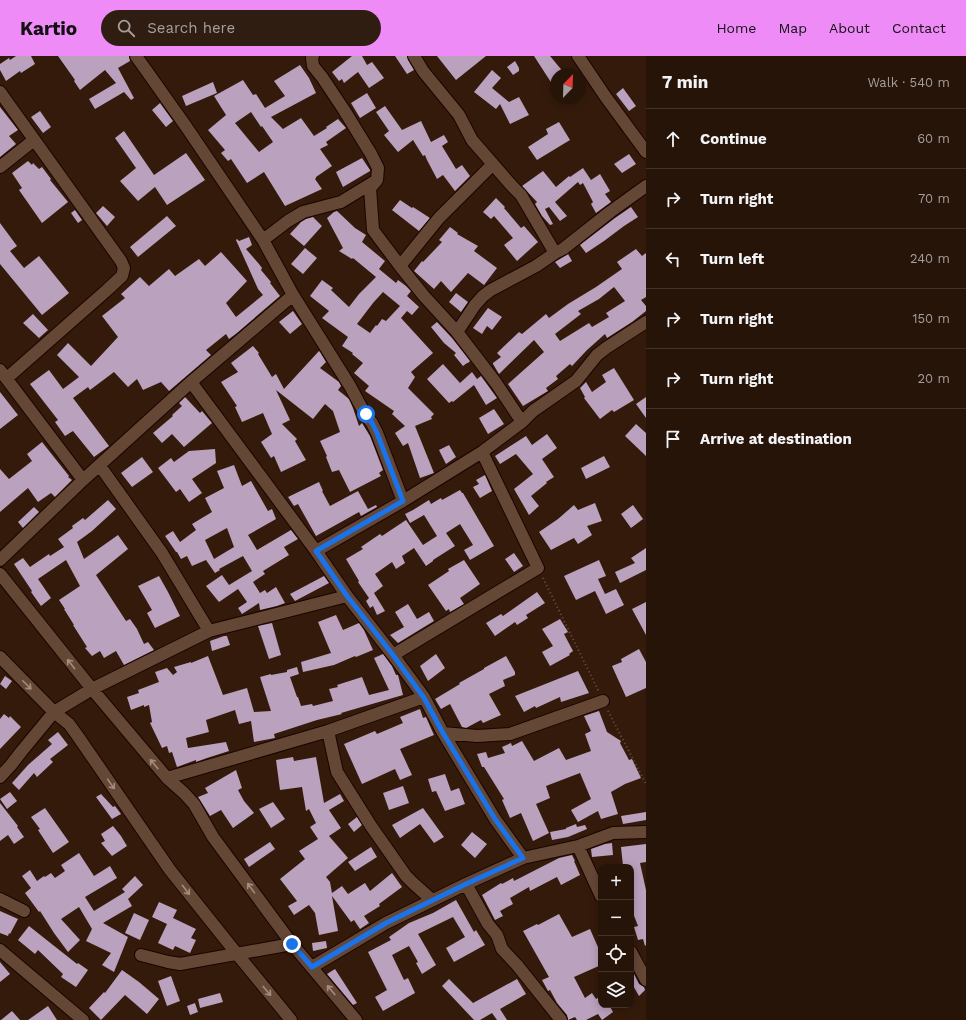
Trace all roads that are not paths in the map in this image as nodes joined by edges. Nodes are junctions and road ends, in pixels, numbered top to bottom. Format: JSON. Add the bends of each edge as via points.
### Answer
{"nodes":[{"id":1,"x":136,"y":56,"type":"edge"},
{"id":2,"x":313,"y":56,"type":"edge"},
{"id":3,"x":414,"y":56,"type":"edge"},
{"id":4,"x":578,"y":56,"type":"edge"},
{"id":5,"x":0,"y":92,"type":"edge"},
{"id":6,"x":34,"y":140,"type":"junction"},
{"id":7,"x":646,"y":152,"type":"edge"},
{"id":8,"x":493,"y":164,"type":"junction"},
{"id":9,"x":0,"y":167,"type":"edge"},
{"id":10,"x":377,"y":180,"type":"junction"},
{"id":11,"x":646,"y":186,"type":"edge"},
{"id":12,"x":263,"y":240,"type":"junction"},
{"id":13,"x":555,"y":253,"type":"junction"},
{"id":14,"x":400,"y":266,"type":"junction"},
{"id":15,"x":293,"y":295,"type":"junction"},
{"id":16,"x":646,"y":322,"type":"edge"},
{"id":17,"x":457,"y":332,"type":"junction"},
{"id":18,"x":3,"y":374,"type":"edge"},
{"id":19,"x":191,"y":382,"type":"junction"},
{"id":20,"x":522,"y":422,"type":"junction"},
{"id":21,"x":482,"y":452,"type":"junction"},
{"id":22,"x":100,"y":466,"type":"junction"},
{"id":23,"x":83,"y":480,"type":"junction"},
{"id":24,"x":403,"y":501,"type":"junction"},
{"id":25,"x":316,"y":551,"type":"junction"},
{"id":26,"x":0,"y":560,"type":"edge"},
{"id":27,"x":0,"y":574,"type":"edge"},
{"id":28,"x":347,"y":596,"type":"junction"},
{"id":29,"x":208,"y":631,"type":"junction"},
{"id":30,"x":393,"y":655,"type":"junction"},
{"id":31,"x":0,"y":657,"type":"edge"},
{"id":32,"x":92,"y":689,"type":"junction"},
{"id":33,"x":424,"y":698,"type":"junction"},
{"id":34,"x":603,"y":701,"type":"road end"},
{"id":35,"x":54,"y":712,"type":"junction"},
{"id":36,"x":328,"y":731,"type":"junction"},
{"id":37,"x":443,"y":733,"type":"junction"},
{"id":38,"x":0,"y":777,"type":"edge"},
{"id":39,"x":167,"y":778,"type":"junction"},
{"id":40,"x":646,"y":832,"type":"edge"},
{"id":41,"x":578,"y":846,"type":"junction"},
{"id":42,"x":523,"y":858,"type":"junction"},
{"id":43,"x":466,"y":884,"type":"junction"},
{"id":44,"x":598,"y":889,"type":"edge"},
{"id":45,"x":0,"y":898,"type":"edge"},
{"id":46,"x":432,"y":900,"type":"junction"},
{"id":47,"x":24,"y":911,"type":"dead end"},
{"id":48,"x":292,"y":944,"type":"junction"},
{"id":49,"x":0,"y":950,"type":"edge"},
{"id":50,"x":237,"y":954,"type":"junction"},
{"id":51,"x":141,"y":955,"type":"dead end"},
{"id":52,"x":634,"y":958,"type":"edge"},
{"id":53,"x":312,"y":967,"type":"junction"},
{"id":54,"x":646,"y":980,"type":"edge"},
{"id":55,"x":83,"y":1020,"type":"edge"},
{"id":56,"x":291,"y":1020,"type":"edge"},
{"id":57,"x":356,"y":1020,"type":"edge"},
{"id":58,"x":561,"y":1020,"type":"edge"}],
"edges":[{"from":1,"to":12,"type":"street"},
{"from":2,"to":10,"type":"street","via":[[313,66],[371,154],[378,168]]},
{"from":3,"to":8,"type":"street","via":[[458,115],[472,140]]},
{"from":4,"to":7,"type":"street"},
{"from":5,"to":6,"type":"street"},
{"from":6,"to":9,"type":"street"},
{"from":6,"to":18,"type":"street","via":[[124,268],[122,276],[108,290]]},
{"from":8,"to":13,"type":"street","via":[[521,195]]},
{"from":8,"to":14,"type":"street","via":[[439,218]]},
{"from":10,"to":12,"type":"street","via":[[341,202],[303,212]]},
{"from":10,"to":14,"type":"street","via":[[370,188],[373,230]]},
{"from":11,"to":13,"type":"street"},
{"from":12,"to":15,"type":"street"},
{"from":13,"to":17,"type":"street","via":[[483,296]]},
{"from":14,"to":17,"type":"street"},
{"from":15,"to":19,"type":"street"},
{"from":15,"to":24,"type":"street","via":[[372,423]]},
{"from":16,"to":20,"type":"street","via":[[597,355],[576,381],[533,411]]},
{"from":17,"to":20,"type":"street"},
{"from":18,"to":23,"type":"street"},
{"from":19,"to":22,"type":"street"},
{"from":19,"to":25,"type":"street"},
{"from":20,"to":21,"type":"street"},
{"from":21,"to":24,"type":"street"},
{"from":21,"to":30,"type":"street","via":[[538,568]]},
{"from":22,"to":23,"type":"street"},
{"from":22,"to":29,"type":"street","via":[[162,553]]},
{"from":23,"to":26,"type":"street"},
{"from":24,"to":25,"type":"street"},
{"from":25,"to":28,"type":"street"},
{"from":32,"to":27,"type":"street","one_way":true},
{"from":28,"to":29,"type":"street"},
{"from":28,"to":30,"type":"street"},
{"from":29,"to":32,"type":"street"},
{"from":30,"to":33,"type":"street"},
{"from":31,"to":35,"type":"street","one_way":true},
{"from":32,"to":35,"type":"street"},
{"from":39,"to":32,"type":"street","one_way":true},
{"from":33,"to":36,"type":"street"},
{"from":33,"to":37,"type":"street"},
{"from":34,"to":37,"type":"street","via":[[510,734],[477,736]]},
{"from":35,"to":38,"type":"street"},
{"from":35,"to":50,"type":"street","one_way":true,"via":[[69,724],[170,870]]},
{"from":36,"to":39,"type":"street"},
{"from":36,"to":46,"type":"street","via":[[337,772],[342,781],[406,876]]},
{"from":37,"to":42,"type":"street","via":[[495,819]]},
{"from":48,"to":39,"type":"street","one_way":true,"via":[[213,837],[194,804]]},
{"from":40,"to":41,"type":"street","via":[[613,833]]},
{"from":41,"to":42,"type":"street"},
{"from":41,"to":44,"type":"street"},
{"from":42,"to":43,"type":"street"},
{"from":43,"to":46,"type":"street"},
{"from":43,"to":58,"type":"street","via":[[497,935],[502,949]]},
{"from":45,"to":47,"type":"street"},
{"from":46,"to":53,"type":"street","via":[[386,923]]},
{"from":48,"to":50,"type":"street"},
{"from":48,"to":53,"type":"street"},
{"from":49,"to":55,"type":"street"},
{"from":50,"to":51,"type":"street","via":[[180,964]]},
{"from":50,"to":56,"type":"street","one_way":true},
{"from":52,"to":54,"type":"street"},
{"from":57,"to":53,"type":"street","one_way":true}]}
